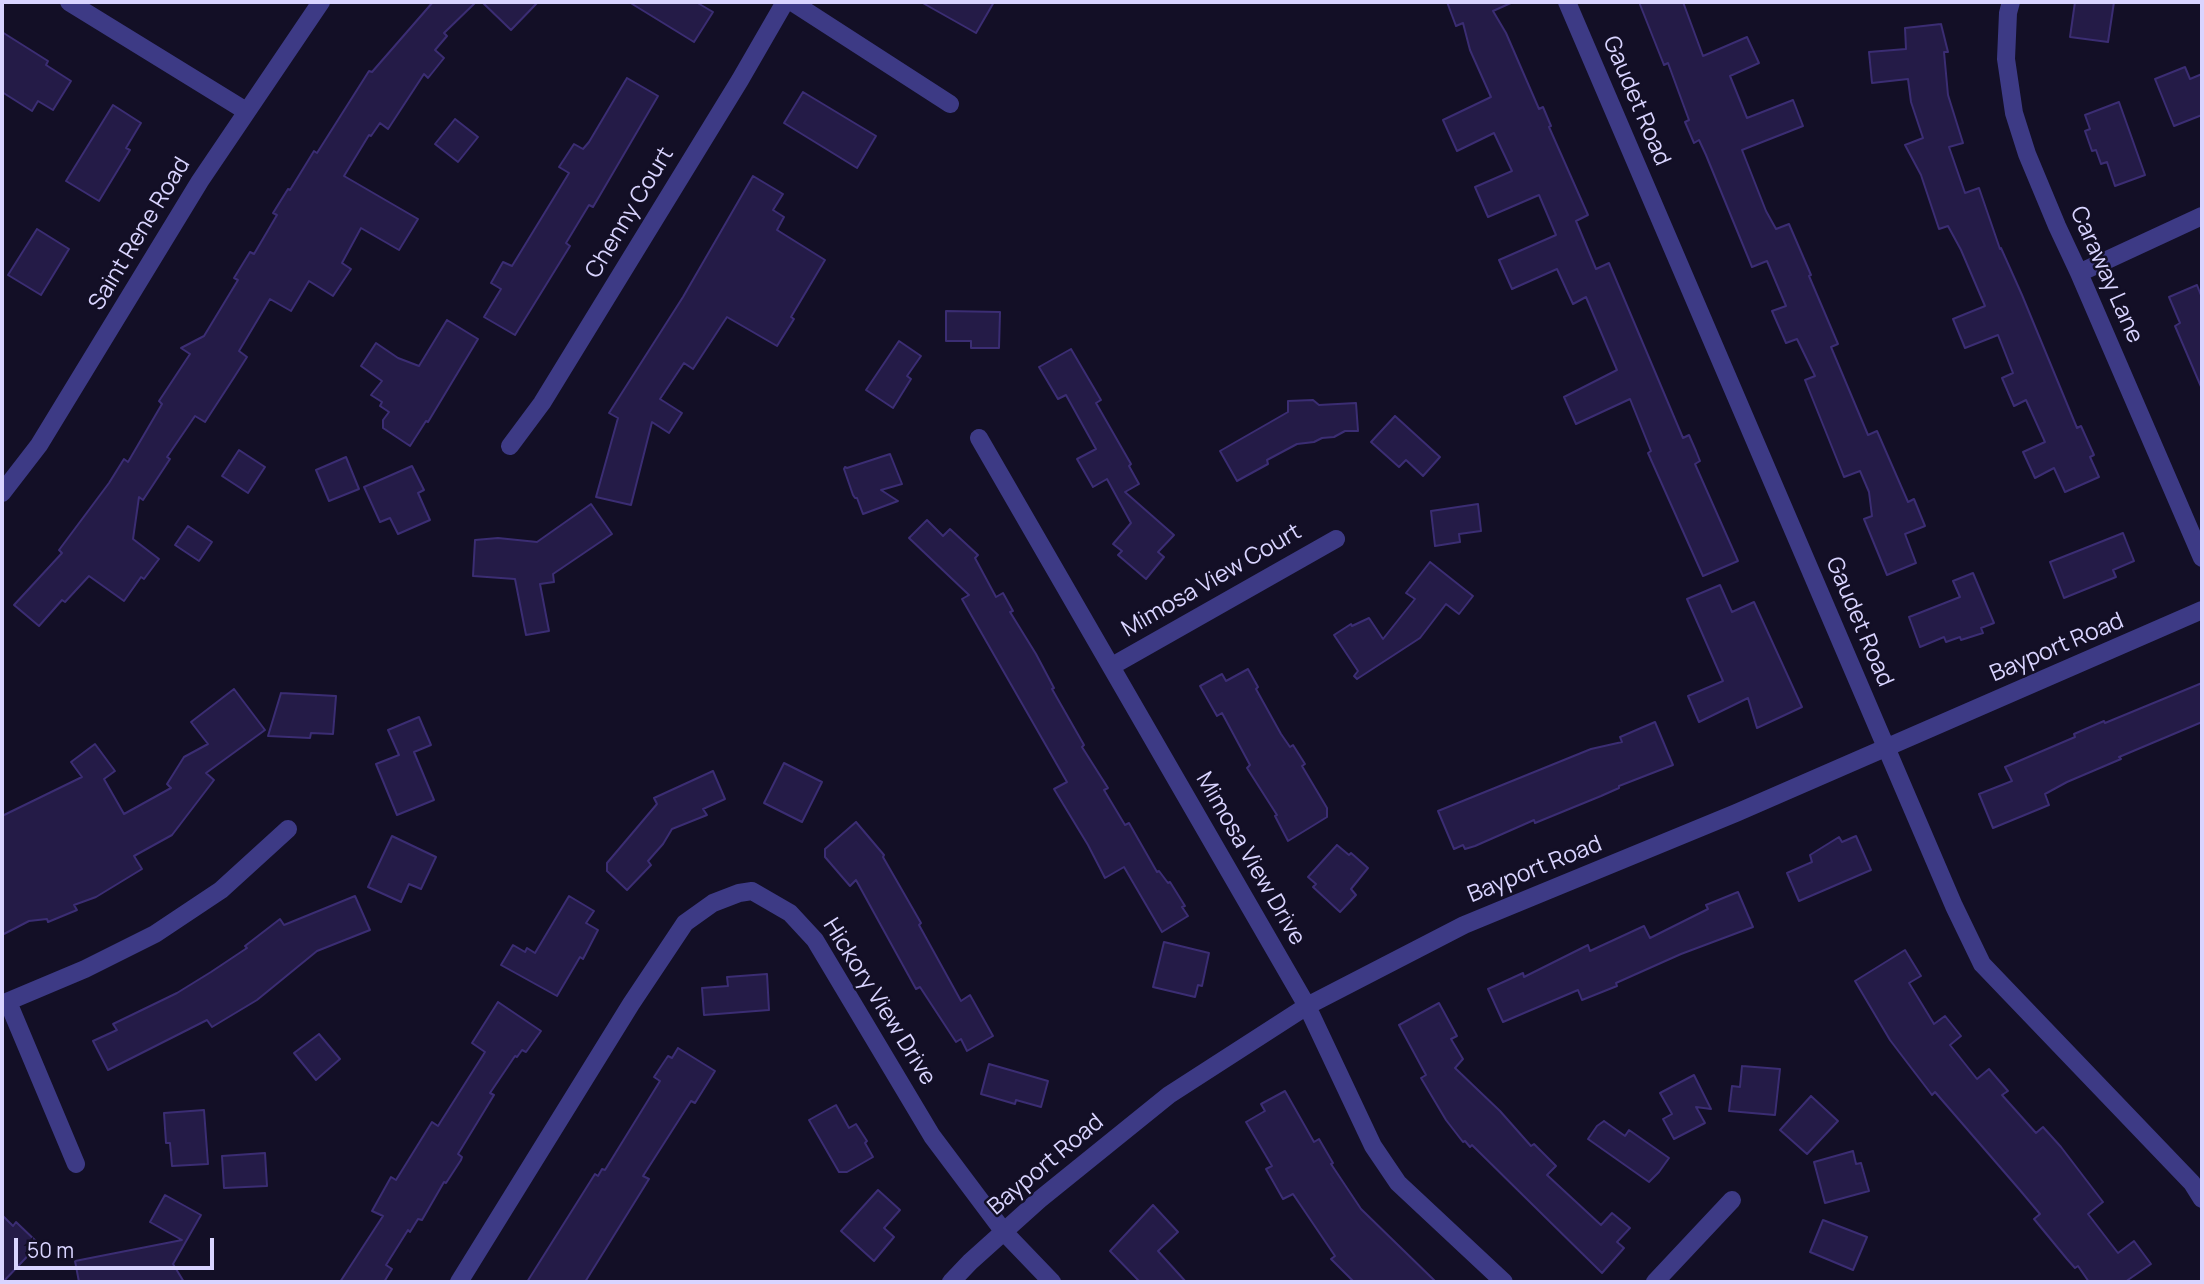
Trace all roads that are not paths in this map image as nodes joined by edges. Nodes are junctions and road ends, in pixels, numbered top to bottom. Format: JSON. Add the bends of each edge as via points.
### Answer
{"nodes":[{"id":1,"x":69,"y":2,"type":"edge"},
{"id":2,"x":321,"y":2,"type":"edge"},
{"id":3,"x":785,"y":2,"type":"edge"},
{"id":4,"x":792,"y":2,"type":"edge"},
{"id":5,"x":1567,"y":2,"type":"edge"},
{"id":6,"x":2011,"y":2,"type":"edge"},
{"id":7,"x":950,"y":104,"type":"dead end"},
{"id":8,"x":246,"y":111,"type":"junction"},
{"id":9,"x":2202,"y":216,"type":"edge"},
{"id":10,"x":2079,"y":272,"type":"junction"},
{"id":11,"x":979,"y":438,"type":"dead end"},
{"id":12,"x":510,"y":446,"type":"dead end"},
{"id":13,"x":2,"y":493,"type":"edge"},
{"id":14,"x":1336,"y":539,"type":"dead end"},
{"id":15,"x":2202,"y":558,"type":"edge"},
{"id":16,"x":2202,"y":610,"type":"edge"},
{"id":17,"x":1112,"y":666,"type":"junction"},
{"id":18,"x":1886,"y":748,"type":"junction"},
{"id":19,"x":288,"y":830,"type":"dead end"},
{"id":20,"x":5,"y":1003,"type":"edge"},
{"id":21,"x":1307,"y":1006,"type":"junction"},
{"id":22,"x":76,"y":1164,"type":"dead end"},
{"id":23,"x":2202,"y":1199,"type":"edge"},
{"id":24,"x":1732,"y":1200,"type":"dead end"},
{"id":25,"x":1004,"y":1232,"type":"junction"},
{"id":26,"x":459,"y":1282,"type":"edge"},
{"id":27,"x":951,"y":1282,"type":"edge"},
{"id":28,"x":1052,"y":1282,"type":"edge"},
{"id":29,"x":1504,"y":1282,"type":"edge"},
{"id":30,"x":1655,"y":1282,"type":"edge"}],
"edges":[{"from":1,"to":8,"type":"street"},
{"from":2,"to":8,"type":"street","name":"Saint Rene Road"},
{"from":3,"to":12,"type":"street","name":"Chenny Court","via":[[549,392]]},
{"from":4,"to":7,"type":"street"},
{"from":5,"to":18,"type":"street","name":"Gaudet Road"},
{"from":6,"to":10,"type":"street","name":"Caraway Lane","via":[[2006,59],[2014,113]]},
{"from":8,"to":13,"type":"street","name":"Saint Rene Road","via":[[39,445]]},
{"from":9,"to":10,"type":"street"},
{"from":10,"to":15,"type":"street","name":"Caraway Lane"},
{"from":11,"to":17,"type":"street","name":"Mimosa View Drive"},
{"from":14,"to":17,"type":"street","name":"Mimosa View Court"},
{"from":16,"to":18,"type":"street","name":"Bayport Road"},
{"from":17,"to":21,"type":"street","name":"Mimosa View Drive"},
{"from":18,"to":21,"type":"street","name":"Bayport Road","via":[[1464,926]]},
{"from":18,"to":23,"type":"street","name":"Gaudet Road","via":[[1982,964],[2192,1182]]},
{"from":19,"to":20,"type":"street","via":[[220,890],[155,934]]},
{"from":20,"to":22,"type":"street"},
{"from":21,"to":25,"type":"street","name":"Bayport Road","via":[[1169,1095]]},
{"from":21,"to":29,"type":"street","name":"Mimosa View Drive","via":[[1373,1146],[1398,1182]]},
{"from":24,"to":30,"type":"street"},
{"from":25,"to":26,"type":"street","name":"Hickory View Drive","via":[[932,1136],[815,940],[790,913],[752,891],[713,903],[685,923]]},
{"from":25,"to":27,"type":"street","name":"Bayport Road"},
{"from":25,"to":28,"type":"street","name":"Hickory View Drive"}]}
